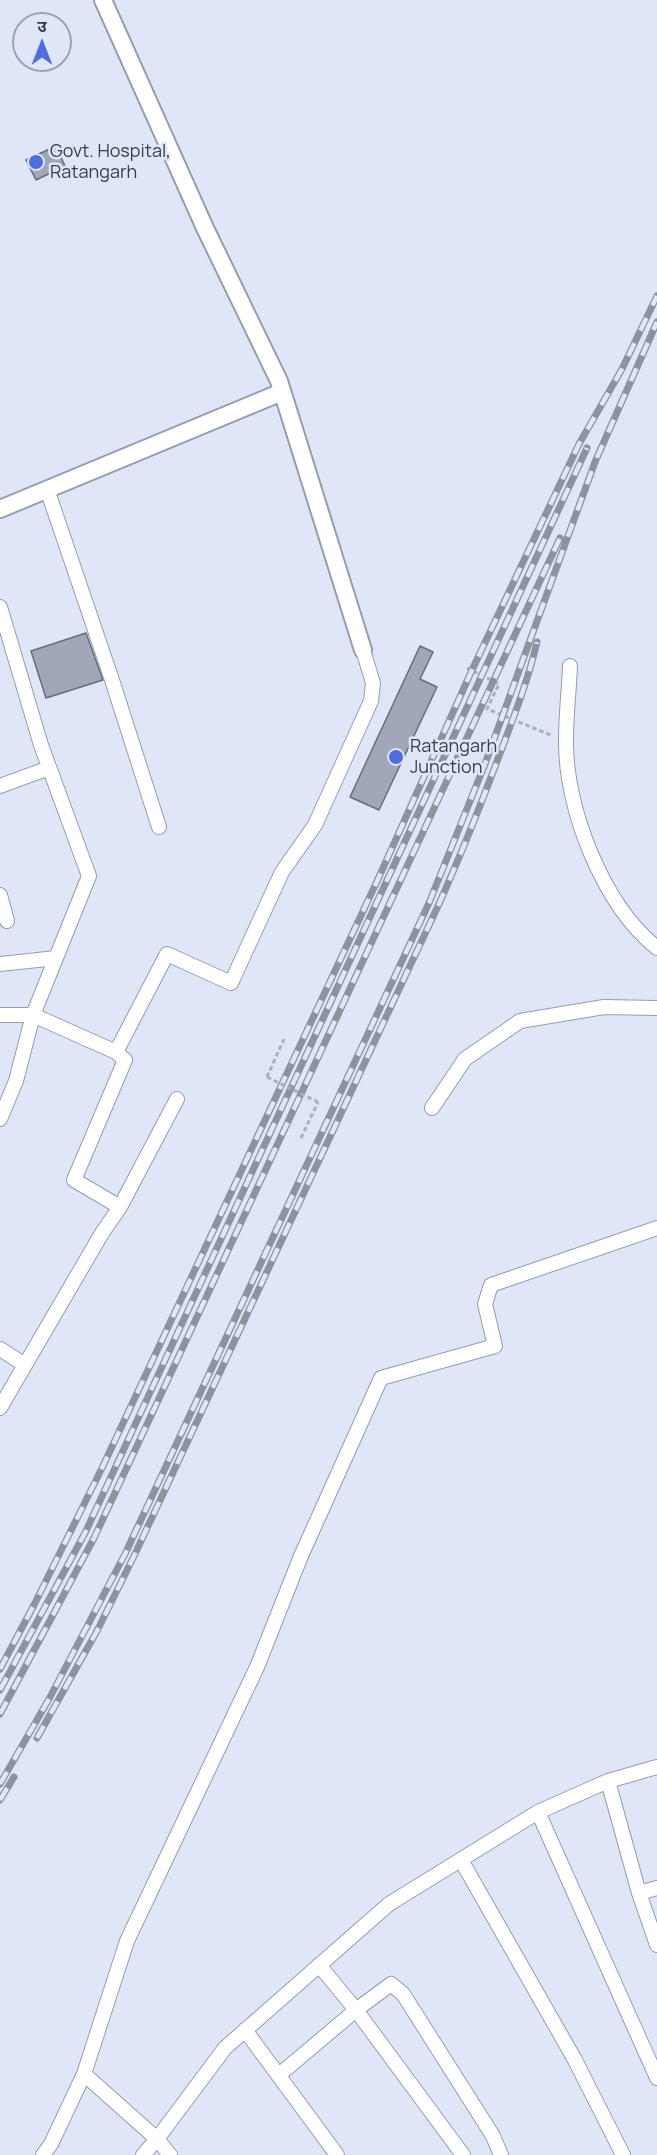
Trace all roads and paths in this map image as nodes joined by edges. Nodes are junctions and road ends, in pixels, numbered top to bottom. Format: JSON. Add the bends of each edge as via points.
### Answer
{"nodes":[{"id":1,"x":103,"y":0,"type":"edge"},
{"id":2,"x":282,"y":392,"type":"junction"},
{"id":3,"x":47,"y":489,"type":"junction"},
{"id":4,"x":0,"y":509,"type":"edge"},
{"id":5,"x":0,"y":607,"type":"edge"},
{"id":6,"x":363,"y":650,"type":"joint"},
{"id":7,"x":570,"y":666,"type":"dead end"},
{"id":8,"x":467,"y":668,"type":"dead end"},
{"id":9,"x":566,"y":741,"type":"junction"},
{"id":10,"x":50,"y":768,"type":"junction"},
{"id":11,"x":0,"y":786,"type":"edge"},
{"id":12,"x":159,"y":827,"type":"dead end"},
{"id":13,"x":0,"y":895,"type":"edge"},
{"id":14,"x":8,"y":921,"type":"dead end"},
{"id":15,"x":657,"y":948,"type":"edge"},
{"id":16,"x":56,"y":958,"type":"junction"},
{"id":17,"x":0,"y":964,"type":"edge"},
{"id":18,"x":657,"y":1008,"type":"edge"},
{"id":19,"x":0,"y":1014,"type":"edge"},
{"id":20,"x":33,"y":1015,"type":"junction"},
{"id":21,"x":284,"y":1039,"type":"dead end"},
{"id":22,"x":116,"y":1052,"type":"junction"},
{"id":23,"x":177,"y":1099,"type":"dead end"},
{"id":24,"x":432,"y":1108,"type":"dead end"},
{"id":25,"x":0,"y":1119,"type":"edge"},
{"id":26,"x":302,"y":1138,"type":"dead end"},
{"id":27,"x":120,"y":1207,"type":"junction"},
{"id":28,"x":657,"y":1228,"type":"edge"},
{"id":29,"x":0,"y":1349,"type":"edge"},
{"id":30,"x":25,"y":1365,"type":"junction"},
{"id":31,"x":0,"y":1408,"type":"edge"},
{"id":32,"x":657,"y":1767,"type":"edge"},
{"id":33,"x":608,"y":1780,"type":"junction"},
{"id":34,"x":538,"y":1812,"type":"junction"},
{"id":35,"x":461,"y":1860,"type":"junction"},
{"id":36,"x":657,"y":1888,"type":"edge"},
{"id":37,"x":639,"y":1893,"type":"junction"},
{"id":38,"x":657,"y":1945,"type":"edge"},
{"id":39,"x":319,"y":1965,"type":"junction"},
{"id":40,"x":356,"y":2010,"type":"junction"},
{"id":41,"x":245,"y":2030,"type":"junction"},
{"id":42,"x":84,"y":2074,"type":"junction"},
{"id":43,"x":279,"y":2075,"type":"junction"},
{"id":44,"x":657,"y":2078,"type":"edge"},
{"id":45,"x":157,"y":2139,"type":"junction"},
{"id":46,"x":43,"y":2155,"type":"edge"},
{"id":47,"x":142,"y":2155,"type":"edge"},
{"id":48,"x":170,"y":2155,"type":"edge"},
{"id":49,"x":337,"y":2155,"type":"edge"},
{"id":50,"x":463,"y":2155,"type":"edge"},
{"id":51,"x":501,"y":2155,"type":"edge"},
{"id":52,"x":623,"y":2155,"type":"edge"}],
"edges":[{"from":1,"to":2,"type":"street"},
{"from":2,"to":3,"type":"street"},
{"from":2,"to":6,"type":"street"},
{"from":3,"to":4,"type":"street"},
{"from":3,"to":12,"type":"street"},
{"from":5,"to":10,"type":"street"},
{"from":6,"to":22,"type":"street","via":[[373,683],[370,701],[315,825],[282,872],[231,983],[167,954]]},
{"from":7,"to":9,"type":"street"},
{"from":8,"to":9,"type":"path","via":[[499,684],[487,709]]},
{"from":9,"to":15,"type":"street","via":[[571,796],[601,878],[644,938]]},
{"from":10,"to":11,"type":"street"},
{"from":10,"to":16,"type":"street","via":[[89,876]]},
{"from":13,"to":14,"type":"street"},
{"from":16,"to":17,"type":"street"},
{"from":16,"to":20,"type":"street"},
{"from":18,"to":24,"type":"street","via":[[604,1007],[520,1021],[465,1059]]},
{"from":19,"to":20,"type":"street"},
{"from":20,"to":22,"type":"street"},
{"from":20,"to":25,"type":"street","via":[[16,1081]]},
{"from":21,"to":26,"type":"path","bridge":true,"via":[[267,1077],[318,1102]]},
{"from":22,"to":27,"type":"street","via":[[125,1060],[74,1180]]},
{"from":23,"to":27,"type":"street"},
{"from":27,"to":30,"type":"street"},
{"from":28,"to":42,"type":"street","via":[[491,1286],[485,1304],[495,1346],[381,1378],[301,1556],[258,1667],[127,1941]]},
{"from":29,"to":30,"type":"street"},
{"from":30,"to":31,"type":"street"},
{"from":32,"to":33,"type":"street"},
{"from":33,"to":34,"type":"street"},
{"from":33,"to":37,"type":"street"},
{"from":34,"to":35,"type":"street"},
{"from":34,"to":44,"type":"street"},
{"from":35,"to":39,"type":"street","via":[[389,1904]]},
{"from":35,"to":52,"type":"street","via":[[575,2060]]},
{"from":36,"to":37,"type":"street"},
{"from":37,"to":38,"type":"street"},
{"from":39,"to":40,"type":"street"},
{"from":39,"to":41,"type":"street"},
{"from":40,"to":43,"type":"street"},
{"from":40,"to":50,"type":"street"},
{"from":40,"to":51,"type":"street","via":[[391,1984],[397,1988],[493,2136]]},
{"from":41,"to":43,"type":"street"},
{"from":41,"to":45,"type":"street","via":[[225,2048]]},
{"from":42,"to":45,"type":"street"},
{"from":42,"to":46,"type":"street"},
{"from":43,"to":49,"type":"street"},
{"from":45,"to":47,"type":"street"},
{"from":45,"to":48,"type":"street"}]}
